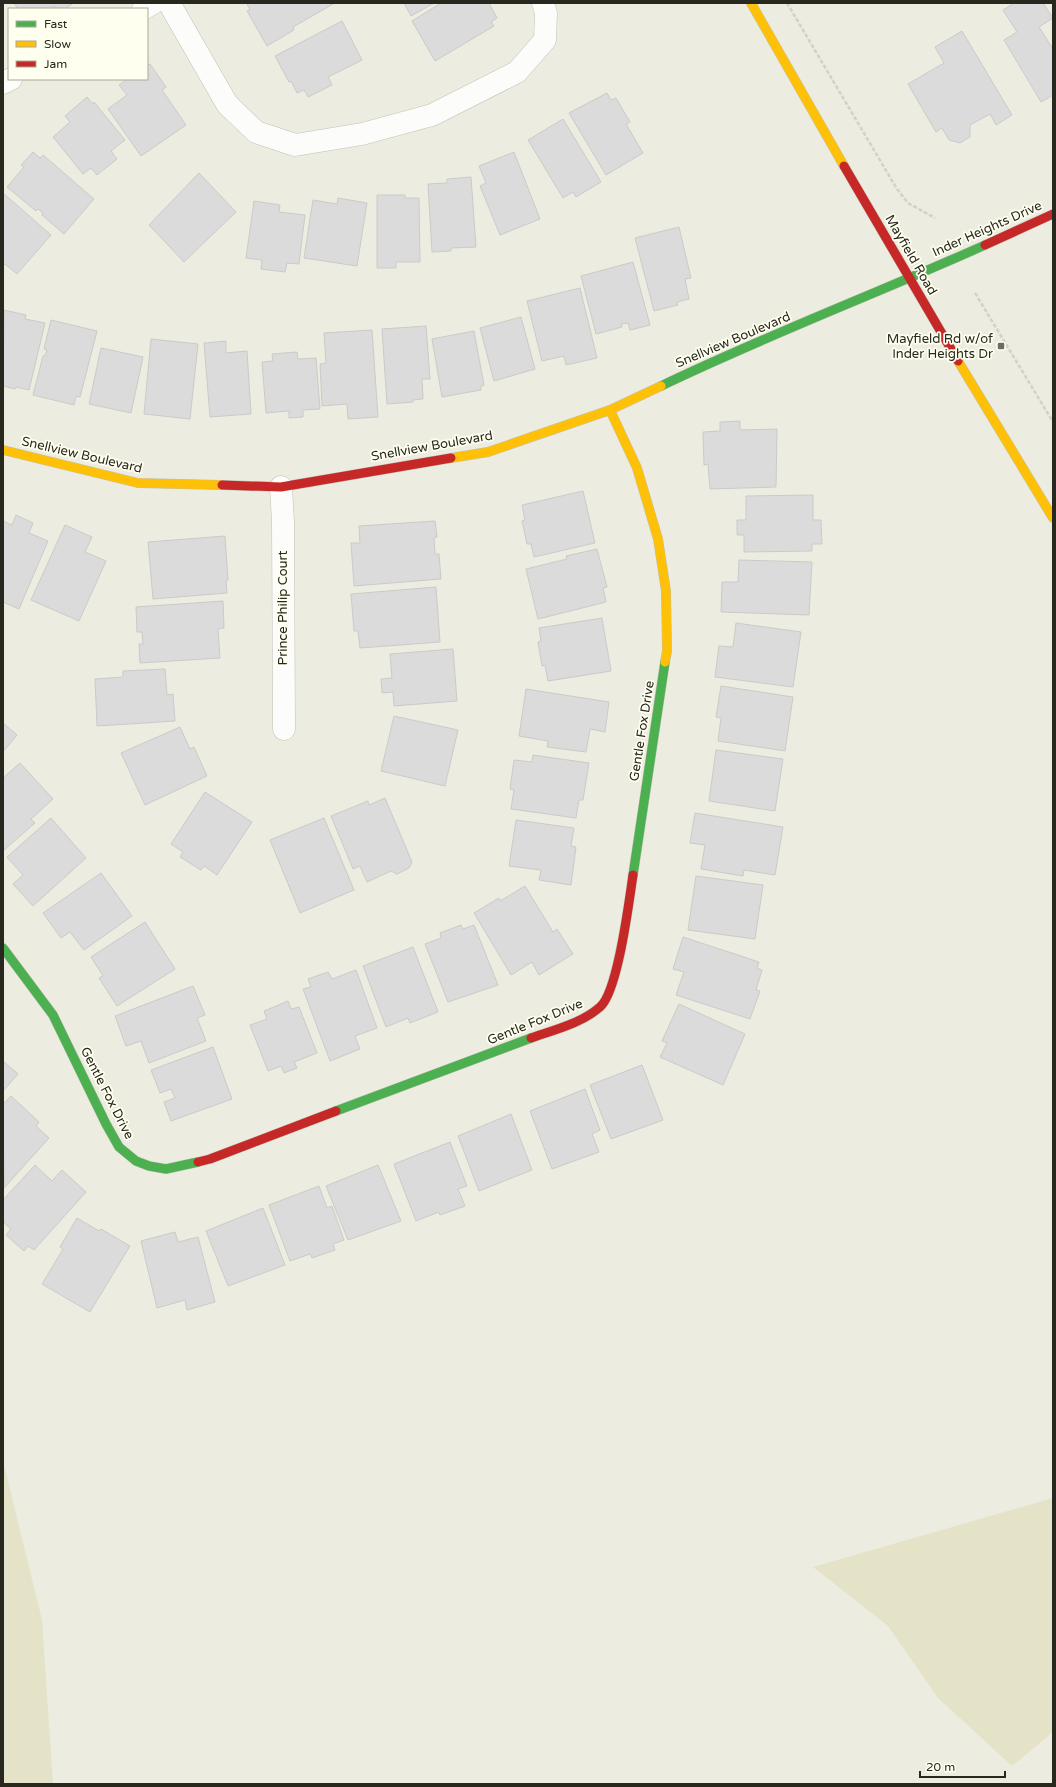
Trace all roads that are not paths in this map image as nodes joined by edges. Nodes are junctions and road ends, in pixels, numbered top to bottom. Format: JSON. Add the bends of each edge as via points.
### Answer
{"nodes":[{"id":1,"x":169,"y":3,"type":"edge"},
{"id":2,"x":543,"y":3,"type":"edge"},
{"id":3,"x":751,"y":3,"type":"edge"},
{"id":4,"x":1053,"y":214,"type":"edge"},
{"id":5,"x":909,"y":279,"type":"junction"},
{"id":6,"x":610,"y":410,"type":"junction"},
{"id":7,"x":3,"y":450,"type":"edge"},
{"id":8,"x":281,"y":487,"type":"junction"},
{"id":9,"x":1053,"y":518,"type":"edge"},
{"id":10,"x":284,"y":729,"type":"dead end"},
{"id":11,"x":3,"y":948,"type":"edge"}],
"edges":[{"from":1,"to":2,"type":"street","via":[[227,104],[256,132],[295,145],[362,134],[432,115],[517,72],[545,40],[546,13]]},
{"from":3,"to":5,"type":"street","name":"Mayfield Road"},
{"from":4,"to":5,"type":"street","name":"Inder Heights Drive"},
{"from":5,"to":6,"type":"street","name":"Snellview Boulevard","via":[[708,363]]},
{"from":5,"to":9,"type":"street","name":"Mayfield Road"},
{"from":6,"to":8,"type":"street","name":"Snellview Boulevard","via":[[488,452]]},
{"from":6,"to":11,"type":"street","name":"Gentle Fox Drive","via":[[637,468],[658,539],[666,591],[668,651],[623,942],[609,994],[602,1006],[571,1023],[210,1159],[166,1169],[136,1161],[119,1147],[53,1015]]},
{"from":7,"to":8,"type":"street","name":"Snellview Boulevard","via":[[138,483]]},
{"from":8,"to":10,"type":"street","name":"Prince Philip Court"}]}
